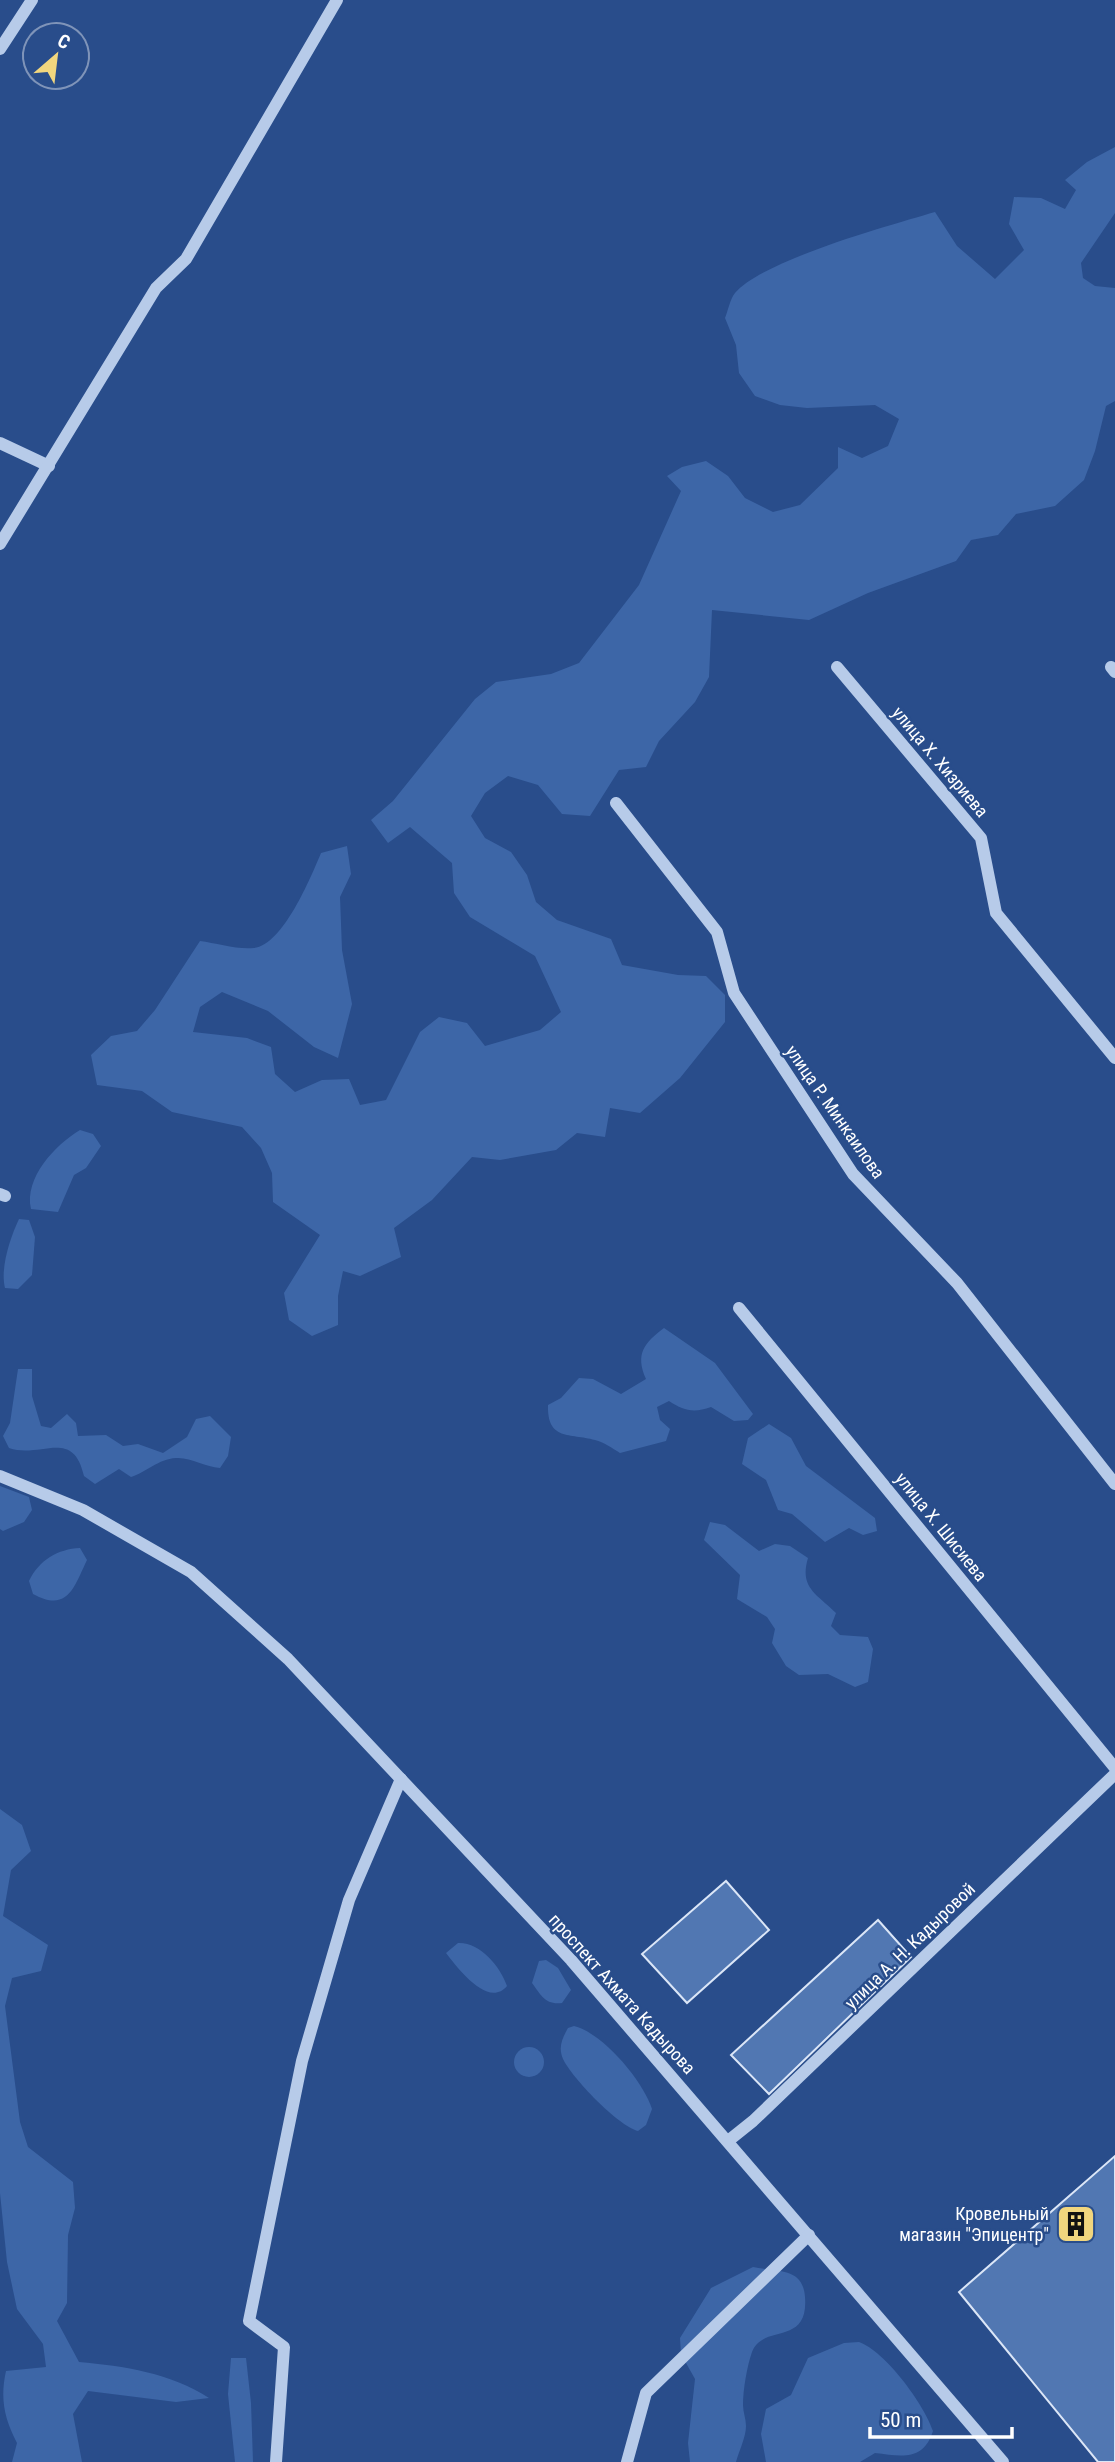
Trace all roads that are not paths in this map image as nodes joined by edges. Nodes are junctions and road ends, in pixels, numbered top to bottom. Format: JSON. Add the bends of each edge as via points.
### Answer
{"nodes":[{"id":1,"x":32,"y":0,"type":"edge"},
{"id":2,"x":337,"y":0,"type":"edge"},
{"id":3,"x":0,"y":49,"type":"edge"},
{"id":4,"x":0,"y":443,"type":"edge"},
{"id":5,"x":49,"y":466,"type":"junction"},
{"id":6,"x":0,"y":544,"type":"edge"},
{"id":7,"x":837,"y":667,"type":"dead end"},
{"id":8,"x":616,"y":803,"type":"dead end"},
{"id":9,"x":1115,"y":1058,"type":"edge"},
{"id":10,"x":739,"y":1308,"type":"dead end"},
{"id":11,"x":0,"y":1476,"type":"edge"},
{"id":12,"x":1115,"y":1484,"type":"edge"},
{"id":13,"x":1115,"y":1768,"type":"edge"},
{"id":14,"x":1115,"y":1774,"type":"edge"},
{"id":15,"x":401,"y":1779,"type":"junction"},
{"id":16,"x":728,"y":2141,"type":"junction"},
{"id":17,"x":809,"y":2235,"type":"junction"},
{"id":18,"x":276,"y":2462,"type":"edge"},
{"id":19,"x":627,"y":2462,"type":"edge"},
{"id":20,"x":1003,"y":2462,"type":"edge"}],
"edges":[{"from":1,"to":3,"type":"street"},
{"from":2,"to":5,"type":"street","via":[[186,259],[156,288]]},
{"from":4,"to":5,"type":"street"},
{"from":5,"to":6,"type":"street"},
{"from":7,"to":9,"type":"street","name":"улица Х. Хизриева","via":[[981,838],[996,913]]},
{"from":8,"to":12,"type":"street","name":"улица Р. Минкаилова","via":[[717,932],[734,993],[853,1174],[957,1283]]},
{"from":10,"to":13,"type":"street","name":"улица Х. Шисиева"},
{"from":11,"to":15,"type":"street","name":"проспект Ахмата Кадырова","via":[[83,1510],[191,1572],[288,1659]]},
{"from":14,"to":16,"type":"street","name":"улица А. Н. Кадыровой"},
{"from":15,"to":16,"type":"street","name":"проспект Ахмата Кадырова","via":[[571,1960]]},
{"from":15,"to":18,"type":"street","via":[[349,1900],[302,2061],[249,2321],[284,2347]]},
{"from":16,"to":17,"type":"street","name":"проспект Ахмата Кадырова"},
{"from":17,"to":19,"type":"street","via":[[646,2393]]},
{"from":17,"to":20,"type":"street","name":"проспект Ахмата Кадырова"}]}
